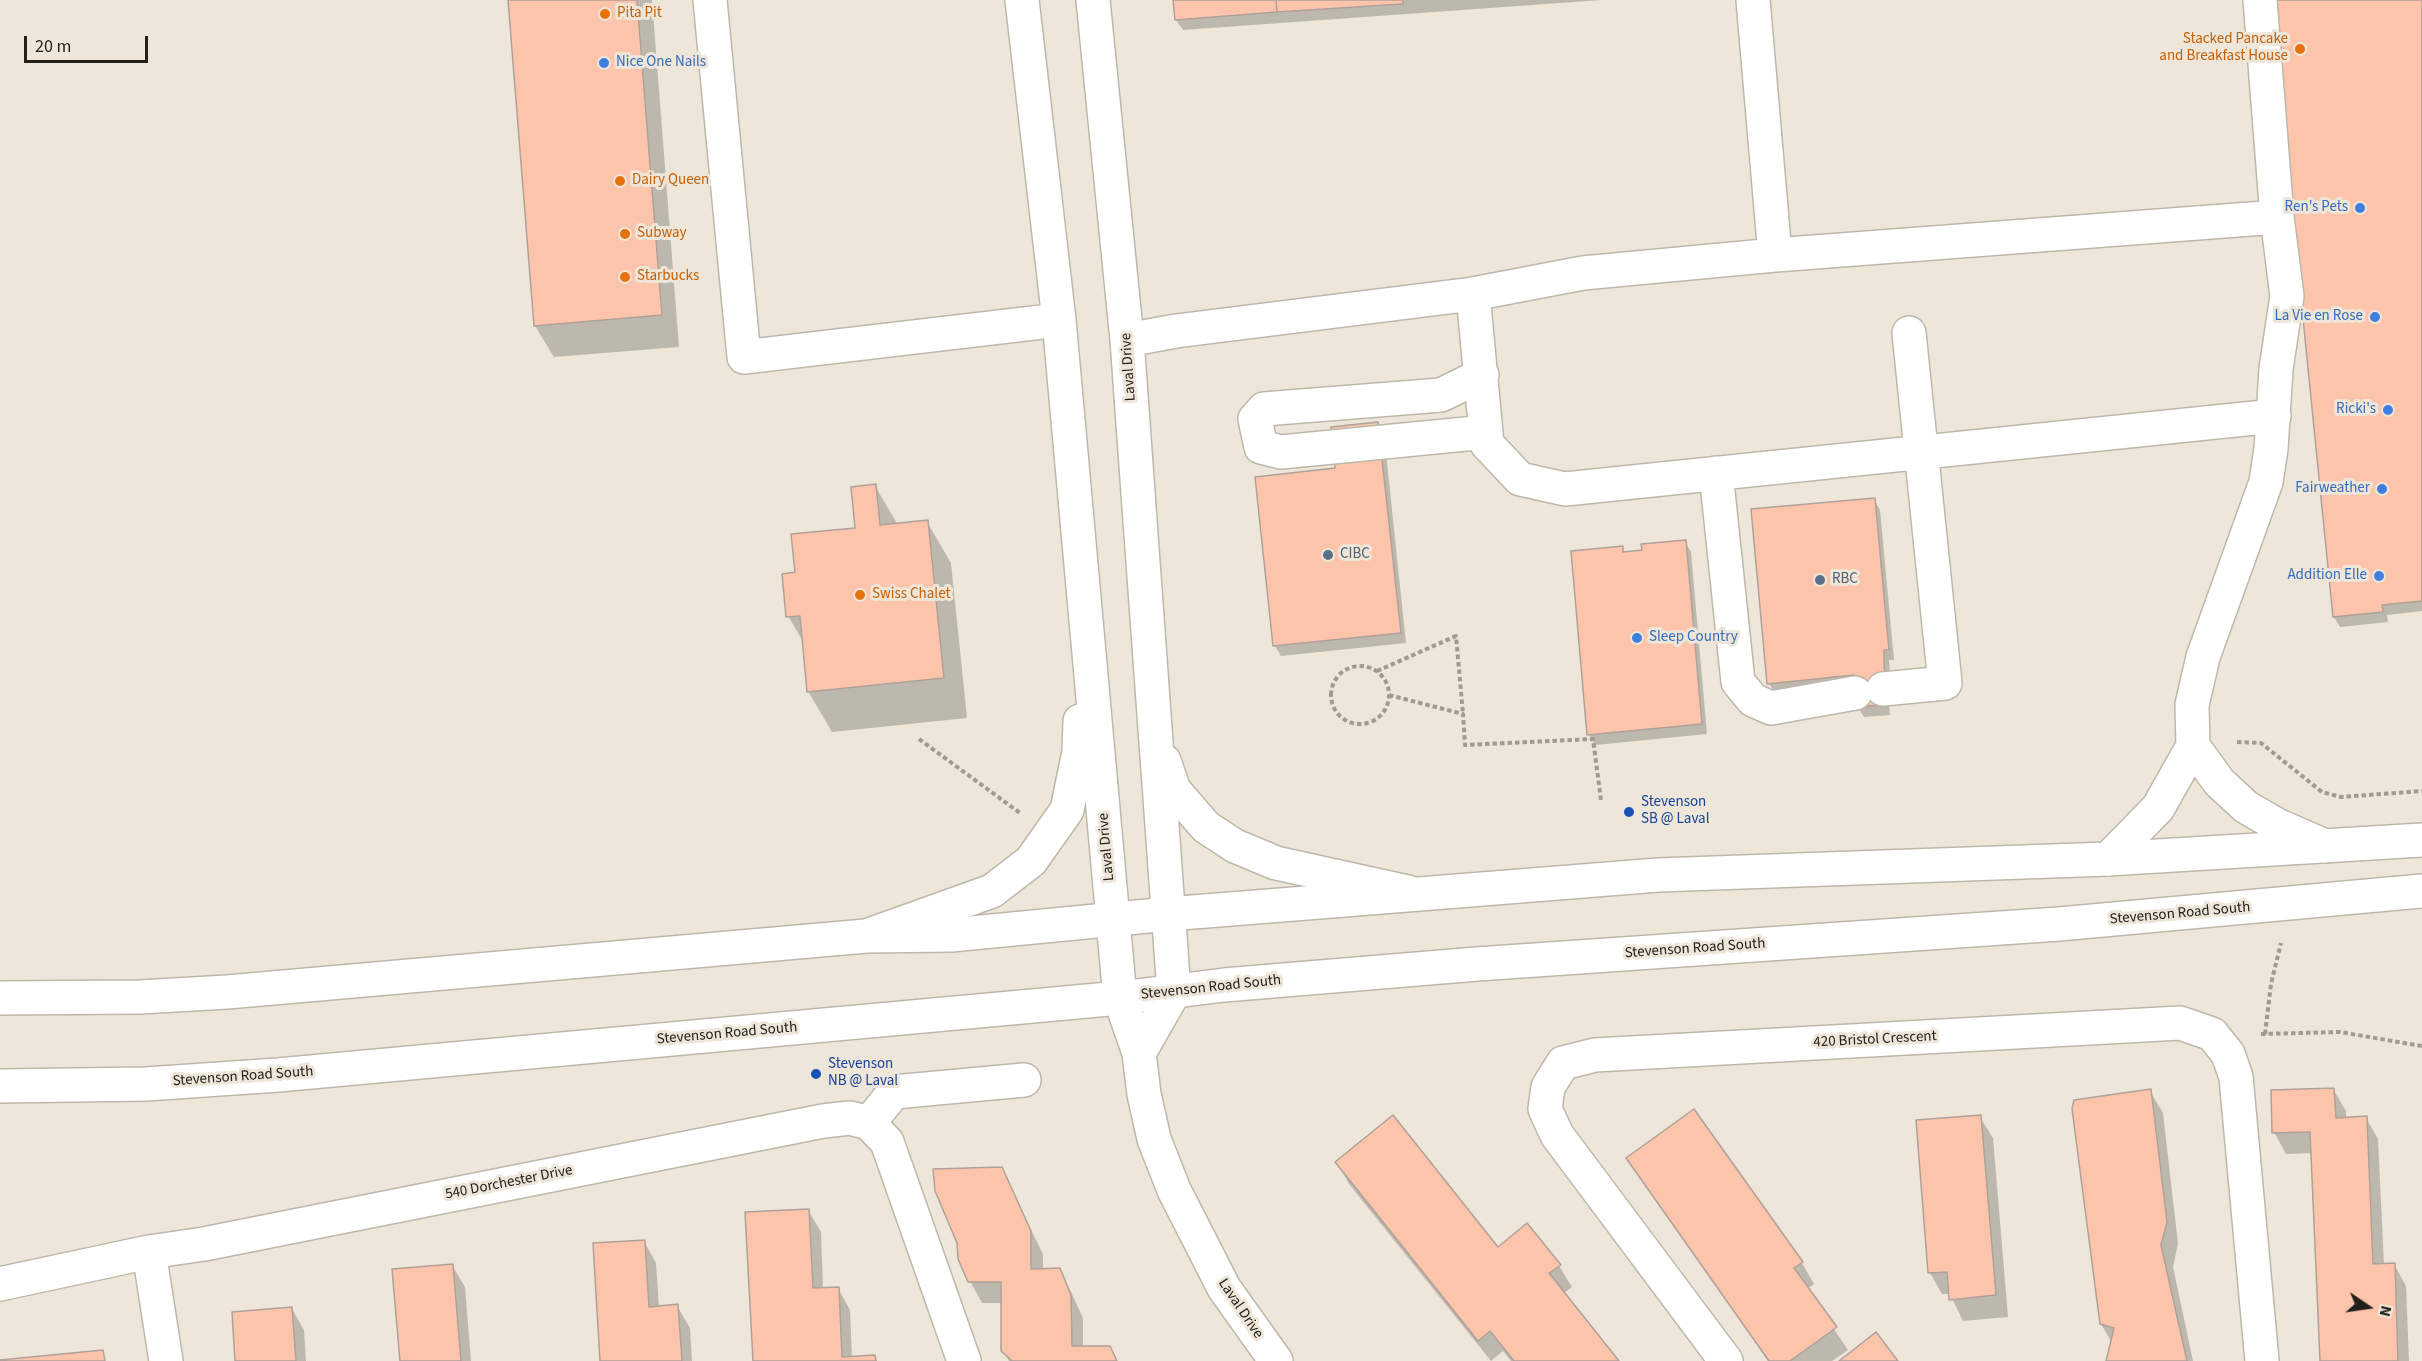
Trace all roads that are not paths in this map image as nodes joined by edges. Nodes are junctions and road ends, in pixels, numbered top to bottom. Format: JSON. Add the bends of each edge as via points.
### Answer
{"nodes":[{"id":1,"x":710,"y":0,"type":"edge"},
{"id":2,"x":1022,"y":0,"type":"edge"},
{"id":3,"x":1094,"y":0,"type":"edge"},
{"id":4,"x":1753,"y":0,"type":"edge"},
{"id":5,"x":2260,"y":0,"type":"edge"},
{"id":6,"x":2277,"y":217,"type":"junction"},
{"id":7,"x":1775,"y":255,"type":"junction"},
{"id":8,"x":1473,"y":294,"type":"junction"},
{"id":9,"x":1059,"y":320,"type":"junction"},
{"id":10,"x":1909,"y":333,"type":"dead end"},
{"id":11,"x":1127,"y":340,"type":"junction"},
{"id":12,"x":1482,"y":375,"type":"junction"},
{"id":13,"x":2274,"y":416,"type":"junction"},
{"id":14,"x":1486,"y":432,"type":"junction"},
{"id":15,"x":1922,"y":453,"type":"junction"},
{"id":16,"x":1716,"y":473,"type":"junction"},
{"id":17,"x":1085,"y":603,"type":"junction"},
{"id":18,"x":1156,"y":735,"type":"junction"},
{"id":19,"x":2193,"y":746,"type":"junction"},
{"id":20,"x":2422,"y":840,"type":"edge"},
{"id":21,"x":2325,"y":846,"type":"junction"},
{"id":22,"x":2108,"y":859,"type":"junction"},
{"id":23,"x":2422,"y":891,"type":"edge"},
{"id":24,"x":1418,"y":894,"type":"junction"},
{"id":25,"x":1168,"y":914,"type":"junction"},
{"id":26,"x":1114,"y":921,"type":"junction"},
{"id":27,"x":866,"y":936,"type":"junction"},
{"id":28,"x":1174,"y":992,"type":"junction"},
{"id":29,"x":0,"y":998,"type":"edge"},
{"id":30,"x":1120,"y":998,"type":"junction"},
{"id":31,"x":1139,"y":1053,"type":"junction"},
{"id":32,"x":1024,"y":1080,"type":"dead end"},
{"id":33,"x":0,"y":1086,"type":"edge"},
{"id":34,"x":869,"y":1122,"type":"junction"},
{"id":35,"x":149,"y":1252,"type":"junction"},
{"id":36,"x":0,"y":1284,"type":"edge"},
{"id":37,"x":166,"y":1361,"type":"edge"},
{"id":38,"x":964,"y":1361,"type":"edge"},
{"id":39,"x":1276,"y":1361,"type":"edge"},
{"id":40,"x":1726,"y":1361,"type":"edge"},
{"id":41,"x":2262,"y":1361,"type":"edge"}],
"edges":[{"from":1,"to":9,"type":"main road","via":[[744,357]]},
{"from":2,"to":9,"type":"main road","name":"Laval Drive"},
{"from":3,"to":11,"type":"main road","name":"Laval Drive"},
{"from":4,"to":7,"type":"main road"},
{"from":5,"to":6,"type":"main road"},
{"from":6,"to":7,"type":"main road"},
{"from":6,"to":13,"type":"main road","via":[[2287,297],[2276,369]]},
{"from":7,"to":8,"type":"main road","via":[[1583,273]]},
{"from":8,"to":11,"type":"main road"},
{"from":8,"to":12,"type":"main road"},
{"from":9,"to":17,"type":"main road","name":"Laval Drive"},
{"from":10,"to":15,"type":"main road"},
{"from":11,"to":18,"type":"main road","name":"Laval Drive"},
{"from":12,"to":14,"type":"main road"},
{"from":12,"to":14,"type":"main road","via":[[1441,395],[1264,409],[1255,419],[1261,447],[1281,452]]},
{"from":13,"to":15,"type":"main road"},
{"from":13,"to":19,"type":"main road","via":[[2266,482],[2202,657],[2192,705]]},
{"from":14,"to":16,"type":"main road","via":[[1487,444],[1520,479],[1565,489]]},
{"from":15,"to":16,"type":"main road"},
{"from":15,"to":16,"type":"main road","via":[[1945,683],[1771,708],[1753,700],[1738,682]]},
{"from":17,"to":26,"type":"main road","name":"Laval Drive"},
{"from":17,"to":27,"type":"main road","name":"Laval Drive","via":[[1079,752],[1066,810],[1031,861],[992,891]]},
{"from":18,"to":24,"type":"main road","name":"Laval Drive","via":[[1174,790],[1206,827],[1235,846],[1276,863]]},
{"from":18,"to":25,"type":"main road","name":"Laval Drive"},
{"from":19,"to":21,"type":"main road","via":[[2218,782],[2246,807]]},
{"from":19,"to":22,"type":"main road","via":[[2158,808]]},
{"from":20,"to":21,"type":"main road"},
{"from":21,"to":22,"type":"main road"},
{"from":22,"to":24,"type":"main road","via":[[1658,875]]},
{"from":23,"to":28,"type":"main road","name":"Stevenson Road South","via":[[2059,924],[1465,964]]},
{"from":24,"to":25,"type":"main road"},
{"from":25,"to":26,"type":"main road"},
{"from":25,"to":28,"type":"main road","name":"Laval Drive"},
{"from":26,"to":27,"type":"main road","via":[[951,935]]},
{"from":26,"to":30,"type":"main road","name":"Laval Drive"},
{"from":27,"to":29,"type":"main road","via":[[227,992]]},
{"from":28,"to":30,"type":"main road","name":"Stevenson Road South"},
{"from":28,"to":31,"type":"main road"},
{"from":30,"to":31,"type":"main road","name":"Laval Drive"},
{"from":30,"to":33,"type":"main road","name":"Stevenson Road South","via":[[278,1075],[146,1084]]},
{"from":31,"to":39,"type":"main road","name":"Laval Drive","via":[[1154,1139],[1173,1190],[1224,1288]]},
{"from":32,"to":34,"type":"main road","via":[[894,1092]]},
{"from":34,"to":35,"type":"main road","name":"540 Dorchester Drive","via":[[850,1118],[823,1120],[216,1242]]},
{"from":34,"to":38,"type":"main road","via":[[887,1142]]},
{"from":35,"to":36,"type":"main road","name":"540 Dorchester Drive"},
{"from":35,"to":37,"type":"main road"},
{"from":40,"to":41,"type":"main road","name":"420 Bristol Crescent","via":[[1557,1135],[1545,1109],[1548,1087],[1563,1063],[1595,1055],[2180,1023],[2212,1034],[2228,1054],[2236,1077]]}]}
